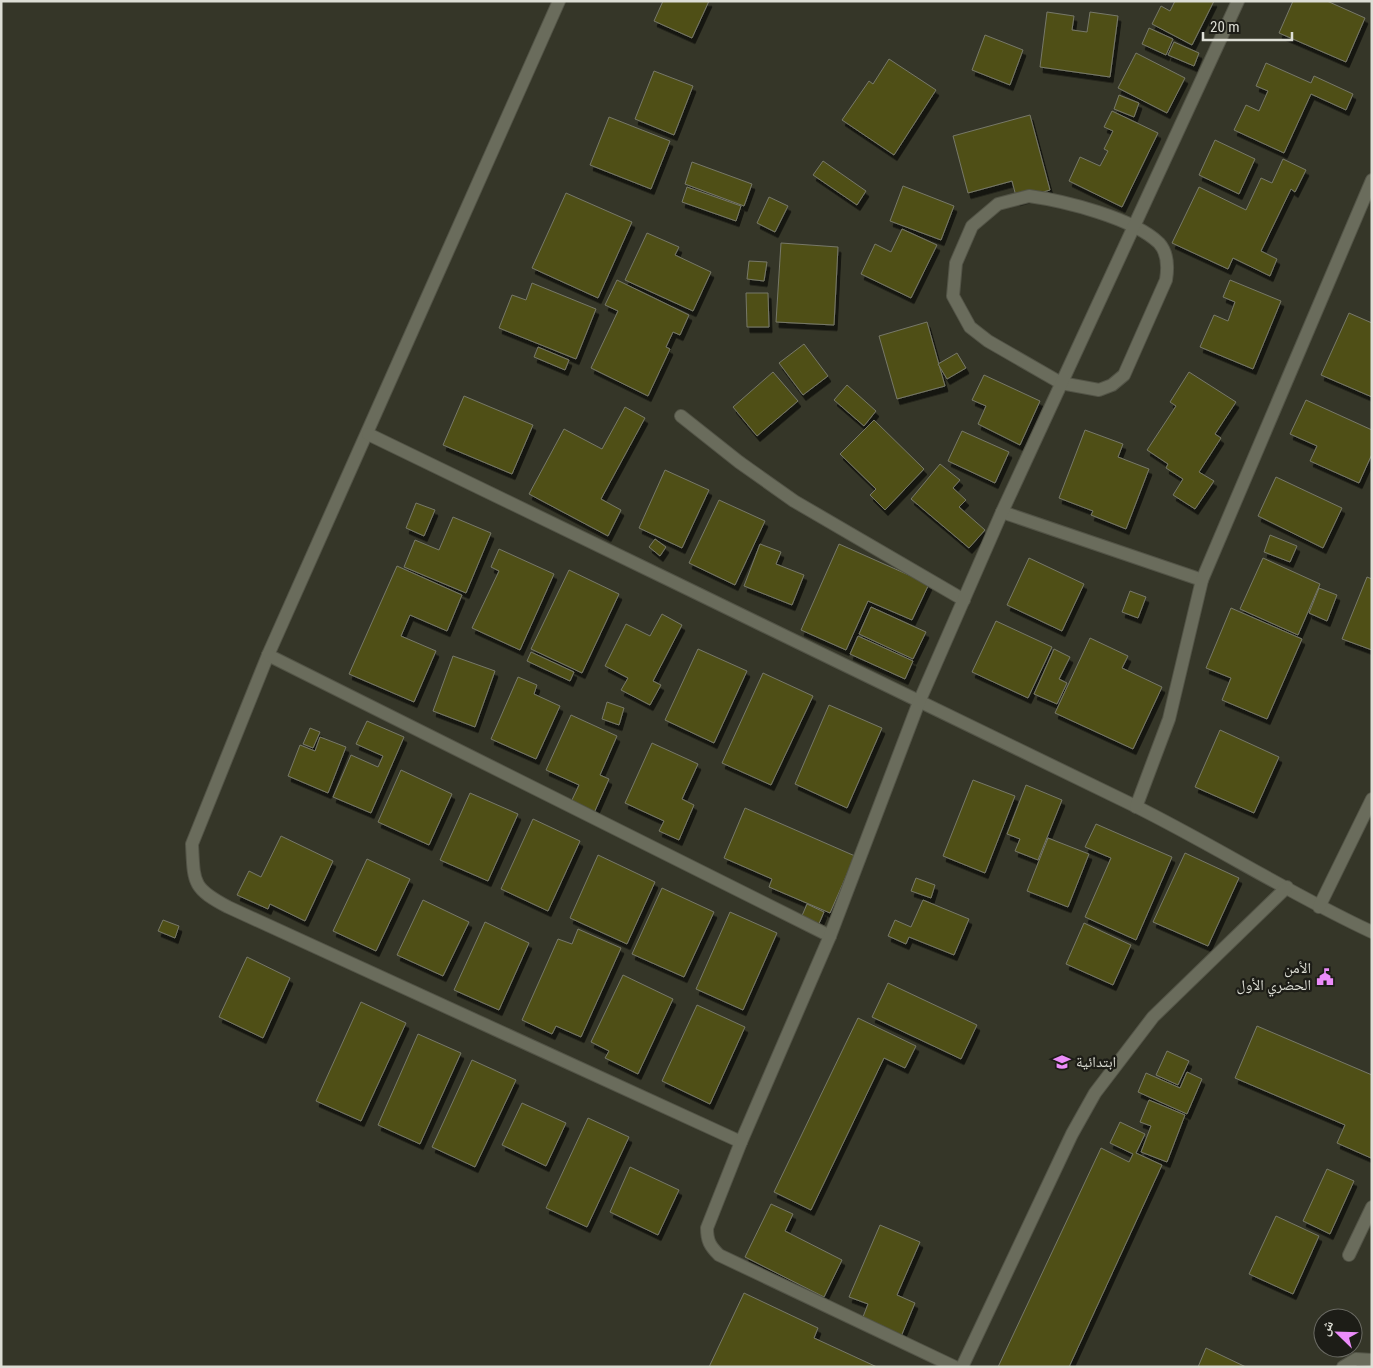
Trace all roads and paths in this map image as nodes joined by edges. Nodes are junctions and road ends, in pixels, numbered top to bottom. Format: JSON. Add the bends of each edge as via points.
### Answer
{"nodes":[{"id":1,"x":559,"y":1,"type":"edge"},
{"id":2,"x":1238,"y":1,"type":"edge"},
{"id":3,"x":1372,"y":180,"type":"edge"},
{"id":4,"x":1134,"y":226,"type":"junction"},
{"id":5,"x":1061,"y":383,"type":"junction"},
{"id":6,"x":681,"y":416,"type":"dead end"},
{"id":7,"x":368,"y":434,"type":"junction"},
{"id":8,"x":1002,"y":512,"type":"junction"},
{"id":9,"x":1202,"y":580,"type":"junction"},
{"id":10,"x":964,"y":600,"type":"junction"},
{"id":11,"x":268,"y":655,"type":"junction"},
{"id":12,"x":919,"y":702,"type":"junction"},
{"id":13,"x":1372,"y":799,"type":"edge"},
{"id":14,"x":1136,"y":807,"type":"junction"},
{"id":15,"x":1287,"y":887,"type":"junction"},
{"id":16,"x":1318,"y":907,"type":"junction"},
{"id":17,"x":1372,"y":932,"type":"edge"},
{"id":18,"x":830,"y":936,"type":"junction"},
{"id":19,"x":741,"y":1142,"type":"junction"},
{"id":20,"x":1372,"y":1207,"type":"edge"},
{"id":21,"x":1349,"y":1255,"type":"dead end"},
{"id":22,"x":1372,"y":1360,"type":"edge"},
{"id":23,"x":955,"y":1367,"type":"edge"},
{"id":24,"x":962,"y":1367,"type":"edge"},
{"id":25,"x":1343,"y":1367,"type":"edge"}],
"edges":[{"from":1,"to":7,"type":"street"},
{"from":2,"to":4,"type":"street"},
{"from":3,"to":9,"type":"street"},
{"from":4,"to":5,"type":"street"},
{"from":4,"to":5,"type":"street","via":[[1160,244],[1168,264],[1166,280],[1124,375],[1099,390]]},
{"from":4,"to":5,"type":"street","via":[[1062,201],[1029,196],[998,204],[972,226],[956,263],[953,296],[970,327]]},
{"from":5,"to":8,"type":"street"},
{"from":6,"to":10,"type":"street","via":[[794,501]]},
{"from":7,"to":11,"type":"street"},
{"from":7,"to":12,"type":"street"},
{"from":8,"to":9,"type":"street"},
{"from":8,"to":10,"type":"street"},
{"from":9,"to":14,"type":"street","via":[[1169,719]]},
{"from":10,"to":12,"type":"street"},
{"from":11,"to":18,"type":"street"},
{"from":11,"to":19,"type":"street","via":[[192,844],[197,886],[228,907]]},
{"from":12,"to":14,"type":"street"},
{"from":12,"to":18,"type":"street"},
{"from":13,"to":16,"type":"street"},
{"from":14,"to":15,"type":"street"},
{"from":15,"to":16,"type":"street"},
{"from":15,"to":24,"type":"street","via":[[1154,1017],[1095,1093],[1072,1134]]},
{"from":16,"to":17,"type":"street"},
{"from":18,"to":19,"type":"street"},
{"from":19,"to":23,"type":"street","via":[[707,1228],[711,1247],[719,1255]]},
{"from":20,"to":21,"type":"street"},
{"from":22,"to":25,"type":"street","via":[[1356,1359]]}]}
